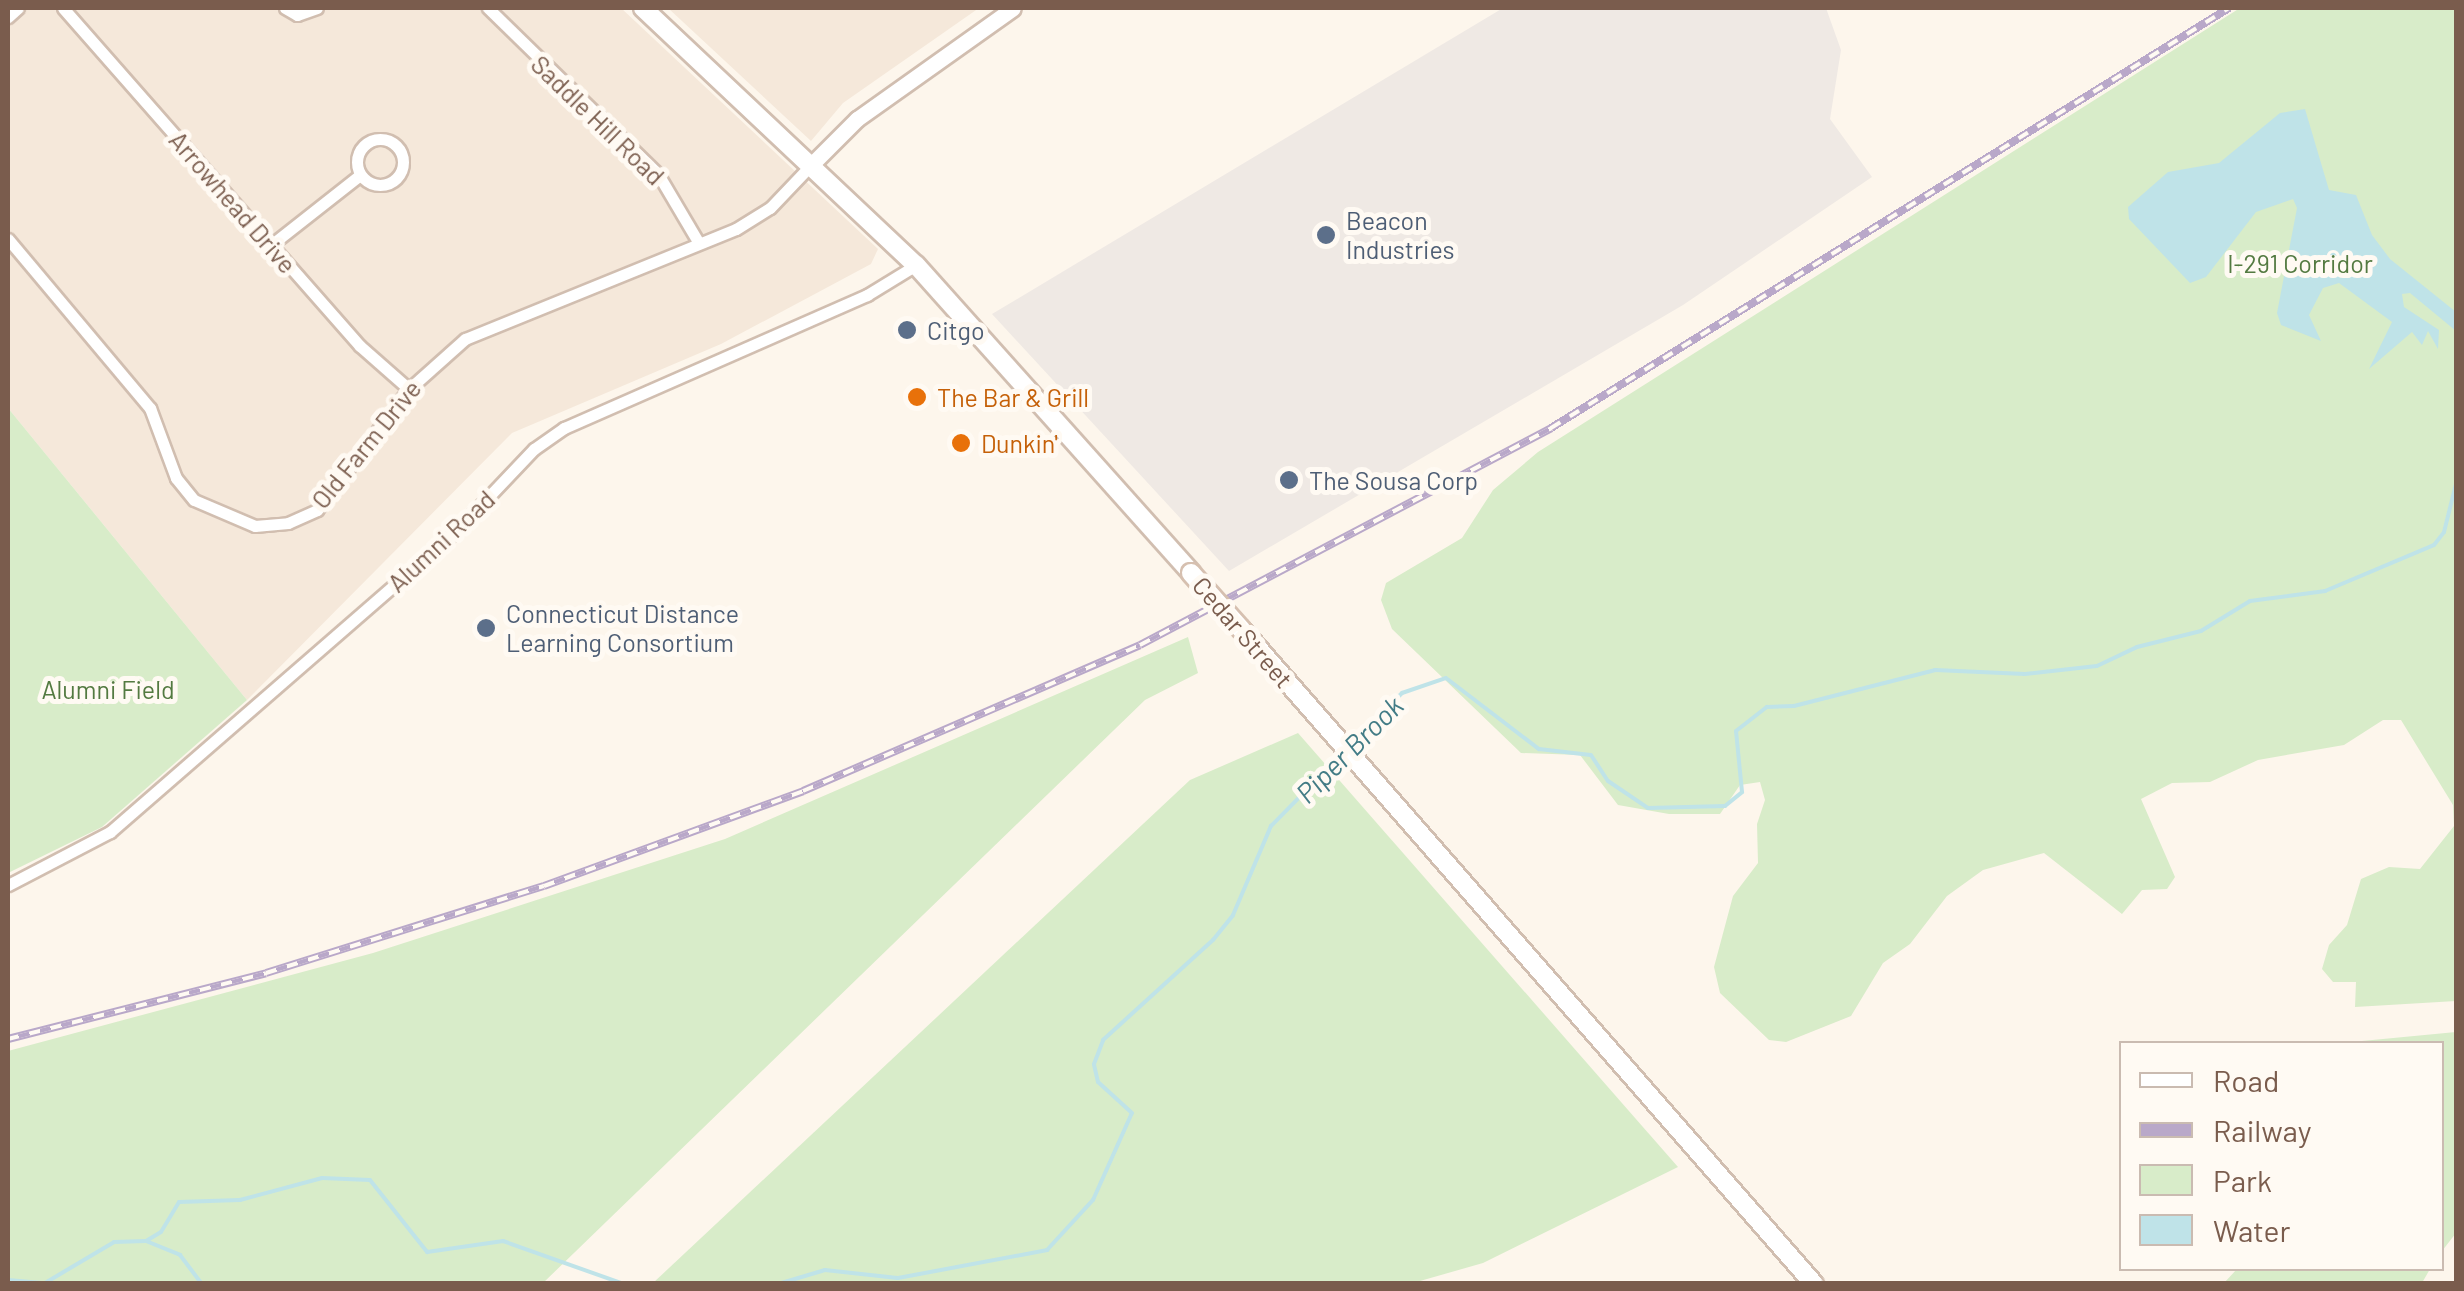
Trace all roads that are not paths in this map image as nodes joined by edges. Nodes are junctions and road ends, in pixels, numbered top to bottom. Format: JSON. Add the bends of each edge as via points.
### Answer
{"nodes":[{"id":1,"x":18,"y":8,"type":"edge"},
{"id":2,"x":63,"y":8,"type":"edge"},
{"id":3,"x":284,"y":8,"type":"edge"},
{"id":4,"x":317,"y":8,"type":"edge"},
{"id":5,"x":488,"y":8,"type":"edge"},
{"id":6,"x":643,"y":8,"type":"edge"},
{"id":7,"x":1012,"y":8,"type":"edge"},
{"id":8,"x":8,"y":18,"type":"edge"},
{"id":9,"x":811,"y":165,"type":"junction"},
{"id":10,"x":360,"y":174,"type":"junction"},
{"id":11,"x":8,"y":239,"type":"edge"},
{"id":12,"x":697,"y":240,"type":"junction"},
{"id":13,"x":271,"y":245,"type":"junction"},
{"id":14,"x":916,"y":265,"type":"junction"},
{"id":15,"x":409,"y":389,"type":"junction"},
{"id":16,"x":8,"y":885,"type":"edge"},
{"id":17,"x":1814,"y":1284,"type":"edge"}],
"edges":[{"from":1,"to":8,"type":"street"},
{"from":2,"to":13,"type":"street","name":"Arrowhead Drive"},
{"from":3,"to":4,"type":"street","via":[[297,15]]},
{"from":5,"to":12,"type":"street","name":"Saddle Hill Road","via":[[658,174]]},
{"from":6,"to":9,"type":"main road","name":"Cedar Street"},
{"from":7,"to":9,"type":"street","via":[[857,119]]},
{"from":9,"to":12,"type":"street","name":"Old Farm Drive","via":[[770,208]]},
{"from":9,"to":14,"type":"main road","name":"Cedar Street"},
{"from":10,"to":10,"type":"street","via":[[375,185],[393,182],[403,167],[400,149],[385,138],[367,142],[357,157]]},
{"from":10,"to":13,"type":"street"},
{"from":11,"to":15,"type":"street","name":"Old Farm Drive","via":[[150,408],[176,478],[221,517],[255,526],[288,524],[318,510]]},
{"from":12,"to":15,"type":"street","name":"Old Farm Drive","via":[[465,339]]},
{"from":13,"to":15,"type":"street","name":"Arrowhead Drive","via":[[360,346]]},
{"from":14,"to":16,"type":"street","name":"Alumni Road","via":[[868,295],[564,428],[534,449],[457,530],[110,832]]},
{"from":14,"to":17,"type":"main road","name":"Cedar Street","bridge":true}]}
